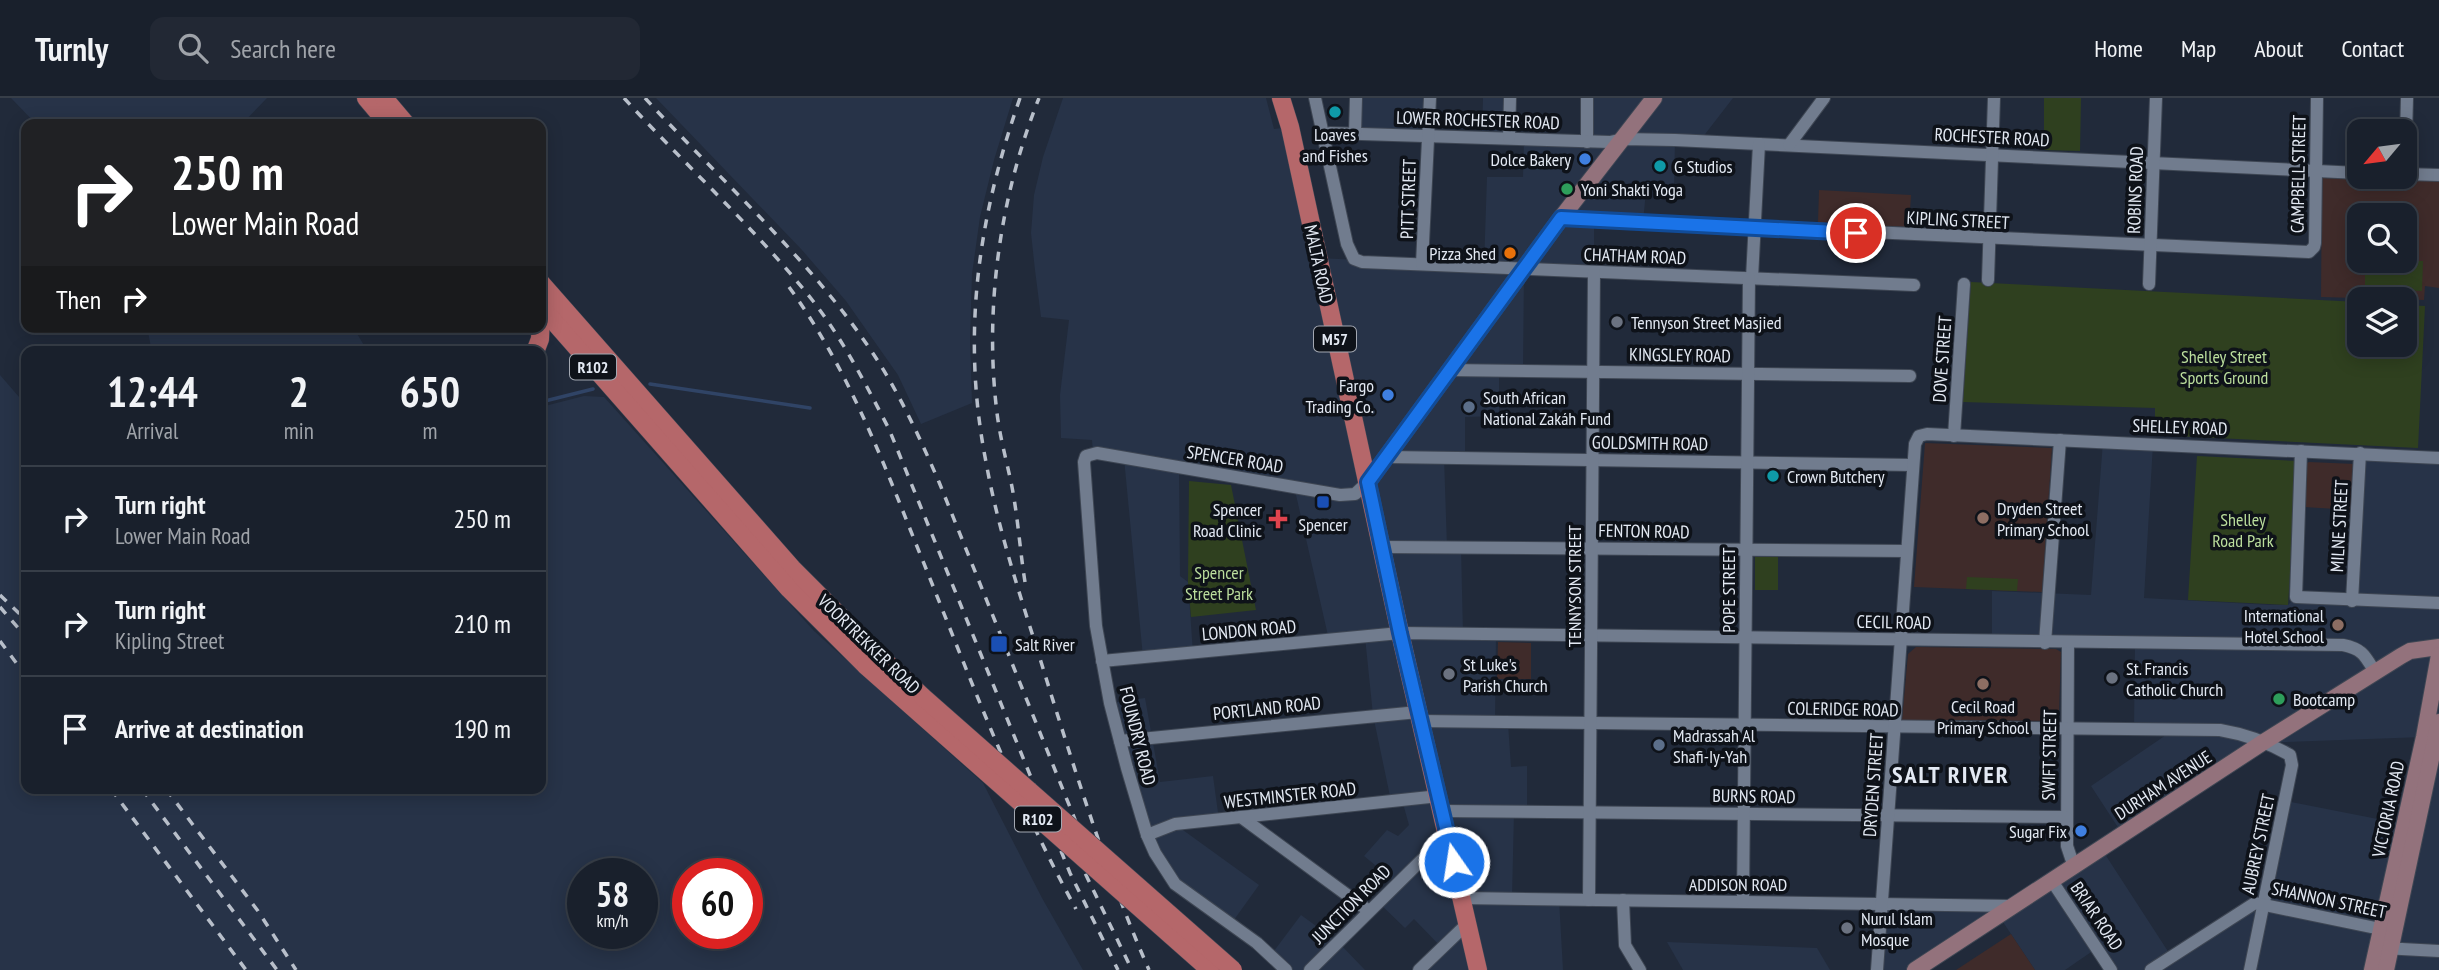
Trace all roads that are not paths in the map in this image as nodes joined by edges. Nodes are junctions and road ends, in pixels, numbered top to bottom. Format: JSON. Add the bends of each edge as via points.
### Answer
{"nodes":[{"id":1,"x":366,"y":98,"type":"edge"},
{"id":2,"x":384,"y":98,"type":"edge"},
{"id":3,"x":1280,"y":98,"type":"edge"},
{"id":4,"x":1289,"y":98,"type":"edge"},
{"id":5,"x":1315,"y":98,"type":"edge"},
{"id":6,"x":1356,"y":98,"type":"edge"},
{"id":7,"x":1430,"y":98,"type":"edge"},
{"id":8,"x":1510,"y":98,"type":"edge"},
{"id":9,"x":1587,"y":98,"type":"edge"},
{"id":10,"x":1654,"y":98,"type":"edge"},
{"id":11,"x":1824,"y":98,"type":"edge"},
{"id":12,"x":1994,"y":98,"type":"edge"},
{"id":13,"x":2156,"y":98,"type":"edge"},
{"id":14,"x":2317,"y":98,"type":"edge"},
{"id":15,"x":2407,"y":98,"type":"edge"},
{"id":16,"x":384,"y":119,"type":"edge"},
{"id":17,"x":402,"y":119,"type":"edge"},
{"id":18,"x":2406,"y":119,"type":"edge"},
{"id":19,"x":1290,"y":127,"type":"junction"},
{"id":20,"x":1331,"y":133,"type":"dead end"},
{"id":21,"x":1355,"y":133,"type":"junction"},
{"id":22,"x":1427,"y":136,"type":"junction"},
{"id":23,"x":1509,"y":138,"type":"junction"},
{"id":24,"x":1623,"y":139,"type":"junction"},
{"id":25,"x":1587,"y":142,"type":"junction"},
{"id":26,"x":1759,"y":144,"type":"junction"},
{"id":27,"x":1788,"y":145,"type":"junction"},
{"id":28,"x":1992,"y":154,"type":"junction"},
{"id":29,"x":2154,"y":163,"type":"junction"},
{"id":30,"x":2315,"y":171,"type":"junction"},
{"id":31,"x":2347,"y":172,"type":"edge"},
{"id":32,"x":2417,"y":174,"type":"edge"},
{"id":33,"x":2439,"y":175,"type":"edge"},
{"id":34,"x":1561,"y":218,"type":"junction"},
{"id":35,"x":1754,"y":228,"type":"junction"},
{"id":36,"x":1989,"y":239,"type":"junction"},
{"id":37,"x":2150,"y":246,"type":"junction"},
{"id":38,"x":2312,"y":250,"type":"joint"},
{"id":39,"x":1422,"y":264,"type":"junction"},
{"id":40,"x":1524,"y":269,"type":"junction"},
{"id":41,"x":1594,"y":272,"type":"junction"},
{"id":42,"x":1751,"y":278,"type":"junction"},
{"id":43,"x":1988,"y":281,"type":"dead end"},
{"id":44,"x":1964,"y":284,"type":"dead end"},
{"id":45,"x":2149,"y":284,"type":"dead end"},
{"id":46,"x":1914,"y":285,"type":"dead end"},
{"id":47,"x":546,"y":289,"type":"edge"},
{"id":48,"x":546,"y":313,"type":"edge"},
{"id":49,"x":1448,"y":370,"type":"junction"},
{"id":50,"x":1593,"y":372,"type":"junction"},
{"id":51,"x":1747,"y":374,"type":"junction"},
{"id":52,"x":1910,"y":376,"type":"dead end"},
{"id":53,"x":1919,"y":436,"type":"joint"},
{"id":54,"x":1954,"y":436,"type":"junction"},
{"id":55,"x":2060,"y":440,"type":"junction"},
{"id":56,"x":2301,"y":451,"type":"junction"},
{"id":57,"x":1093,"y":453,"type":"joint"},
{"id":58,"x":2360,"y":453,"type":"junction"},
{"id":59,"x":1387,"y":457,"type":"junction"},
{"id":60,"x":2439,"y":458,"type":"edge"},
{"id":61,"x":1593,"y":460,"type":"junction"},
{"id":62,"x":1746,"y":462,"type":"junction"},
{"id":63,"x":1913,"y":465,"type":"junction"},
{"id":64,"x":1368,"y":482,"type":"junction"},
{"id":65,"x":1382,"y":547,"type":"junction"},
{"id":66,"x":1592,"y":548,"type":"junction"},
{"id":67,"x":1745,"y":550,"type":"junction"},
{"id":68,"x":1906,"y":551,"type":"junction"},
{"id":69,"x":2352,"y":601,"type":"junction"},
{"id":70,"x":2439,"y":603,"type":"edge"},
{"id":71,"x":1400,"y":633,"type":"junction"},
{"id":72,"x":1592,"y":635,"type":"junction"},
{"id":73,"x":1746,"y":637,"type":"junction"},
{"id":74,"x":1900,"y":639,"type":"junction"},
{"id":75,"x":2045,"y":643,"type":"junction"},
{"id":76,"x":2068,"y":643,"type":"junction"},
{"id":77,"x":2439,"y":647,"type":"edge"},
{"id":78,"x":2439,"y":655,"type":"edge"},
{"id":79,"x":1102,"y":661,"type":"junction"},
{"id":80,"x":2375,"y":672,"type":"junction"},
{"id":81,"x":1419,"y":716,"type":"junction"},
{"id":82,"x":2439,"y":722,"type":"edge"},
{"id":83,"x":1591,"y":723,"type":"junction"},
{"id":84,"x":1745,"y":724,"type":"junction"},
{"id":85,"x":1894,"y":727,"type":"junction"},
{"id":86,"x":2067,"y":729,"type":"junction"},
{"id":87,"x":2433,"y":739,"type":"edge"},
{"id":88,"x":1120,"y":741,"type":"junction"},
{"id":89,"x":2262,"y":743,"type":"junction"},
{"id":90,"x":1441,"y":803,"type":"junction"},
{"id":91,"x":1590,"y":812,"type":"junction"},
{"id":92,"x":1744,"y":814,"type":"junction"},
{"id":93,"x":1888,"y":816,"type":"junction"},
{"id":94,"x":1241,"y":817,"type":"junction"},
{"id":95,"x":2066,"y":817,"type":"junction"},
{"id":96,"x":1448,"y":834,"type":"junction"},
{"id":97,"x":1147,"y":835,"type":"junction"},
{"id":98,"x":2074,"y":867,"type":"junction"},
{"id":99,"x":2052,"y":881,"type":"junction"},
{"id":100,"x":1462,"y":898,"type":"junction"},
{"id":101,"x":1589,"y":900,"type":"junction"},
{"id":102,"x":1623,"y":901,"type":"junction"},
{"id":103,"x":1743,"y":901,"type":"junction"},
{"id":104,"x":1883,"y":902,"type":"junction"},
{"id":105,"x":2264,"y":903,"type":"junction"},
{"id":106,"x":2014,"y":906,"type":"junction"},
{"id":107,"x":1369,"y":911,"type":"junction"},
{"id":108,"x":1468,"y":923,"type":"junction"},
{"id":109,"x":2388,"y":931,"type":"junction"},
{"id":110,"x":2384,"y":948,"type":"junction"},
{"id":111,"x":2439,"y":951,"type":"edge"},
{"id":112,"x":1210,"y":970,"type":"edge"},
{"id":113,"x":1233,"y":970,"type":"edge"},
{"id":114,"x":1286,"y":970,"type":"edge"},
{"id":115,"x":1310,"y":970,"type":"edge"},
{"id":116,"x":1419,"y":970,"type":"edge"},
{"id":117,"x":1478,"y":970,"type":"edge"},
{"id":118,"x":1640,"y":970,"type":"edge"},
{"id":119,"x":1877,"y":970,"type":"edge"},
{"id":120,"x":1915,"y":970,"type":"edge"},
{"id":121,"x":2111,"y":970,"type":"edge"},
{"id":122,"x":2151,"y":970,"type":"edge"},
{"id":123,"x":2250,"y":970,"type":"edge"},
{"id":124,"x":2372,"y":970,"type":"edge"},
{"id":125,"x":2386,"y":970,"type":"edge"}],
"edges":[{"from":1,"to":16,"type":"main road"},
{"from":2,"to":17,"type":"main road"},
{"from":3,"to":19,"type":"main road","name":"MALTA ROAD","number":"M57"},
{"from":4,"to":19,"type":"main road","name":"MALTA ROAD","number":"M57"},
{"from":5,"to":39,"type":"street","name":"CHATHAM ROAD","via":[[1350,253],[1362,262]]},
{"from":6,"to":21,"type":"street"},
{"from":7,"to":22,"type":"street","name":"PITT STREET"},
{"from":8,"to":23,"type":"street"},
{"from":9,"to":25,"type":"street"},
{"from":10,"to":24,"type":"street"},
{"from":11,"to":27,"type":"street"},
{"from":12,"to":28,"type":"street"},
{"from":13,"to":29,"type":"street","name":"ROBINS ROAD"},
{"from":14,"to":30,"type":"street","name":"CAMPBELL STREET"},
{"from":15,"to":18,"type":"street"},
{"from":19,"to":64,"type":"main road","name":"MALTA ROAD","number":"M57"},
{"from":20,"to":21,"type":"street","name":"LOWER ROCHESTER ROAD"},
{"from":21,"to":22,"type":"street","name":"LOWER ROCHESTER ROAD"},
{"from":22,"to":23,"type":"street","name":"LOWER ROCHESTER ROAD"},
{"from":22,"to":39,"type":"street","name":"PITT STREET"},
{"from":23,"to":25,"type":"street","name":"LOWER ROCHESTER ROAD"},
{"from":24,"to":25,"type":"street","name":"LOWER ROCHESTER ROAD"},
{"from":24,"to":26,"type":"street","name":"ROCHESTER ROAD"},
{"from":24,"to":34,"type":"street"},
{"from":26,"to":27,"type":"street","name":"ROCHESTER ROAD"},
{"from":26,"to":35,"type":"street","name":"POPE STREET"},
{"from":27,"to":28,"type":"street","name":"ROCHESTER ROAD"},
{"from":28,"to":29,"type":"street","name":"ROCHESTER ROAD"},
{"from":28,"to":36,"type":"street"},
{"from":29,"to":30,"type":"street","name":"ROCHESTER ROAD"},
{"from":29,"to":37,"type":"street","name":"ROBINS ROAD"},
{"from":30,"to":31,"type":"street","name":"ROCHESTER ROAD"},
{"from":30,"to":38,"type":"street","name":"CAMPBELL STREET"},
{"from":32,"to":33,"type":"street"},
{"from":34,"to":35,"type":"street","name":"KIPLING STREET"},
{"from":34,"to":40,"type":"street"},
{"from":35,"to":36,"type":"street","name":"KIPLING STREET"},
{"from":35,"to":42,"type":"street","name":"POPE STREET"},
{"from":36,"to":37,"type":"street","name":"KIPLING STREET"},
{"from":36,"to":43,"type":"street"},
{"from":37,"to":38,"type":"street","name":"KIPLING STREET"},
{"from":37,"to":45,"type":"street","name":"ROBINS ROAD"},
{"from":39,"to":40,"type":"street","name":"CHATHAM ROAD"},
{"from":40,"to":41,"type":"street","name":"CHATHAM ROAD"},
{"from":40,"to":49,"type":"street"},
{"from":41,"to":42,"type":"street","name":"CHATHAM ROAD"},
{"from":41,"to":50,"type":"street","name":"TENNYSON STREET"},
{"from":42,"to":46,"type":"street","name":"CHATHAM ROAD"},
{"from":42,"to":51,"type":"street","name":"POPE STREET"},
{"from":44,"to":54,"type":"street","name":"DOVE STREET"},
{"from":47,"to":113,"type":"main road","name":"VOORTREKKER ROAD","number":"R102","bridge":true,"via":[[792,568],[885,661]]},
{"from":48,"to":112,"type":"main road","name":"VOORTREKKER ROAD","number":"R102","bridge":true,"via":[[789,589],[866,666]]},
{"from":49,"to":50,"type":"street","name":"KINGSLEY ROAD"},
{"from":49,"to":59,"type":"street"},
{"from":50,"to":51,"type":"street","name":"KINGSLEY ROAD"},
{"from":50,"to":61,"type":"street","name":"TENNYSON STREET"},
{"from":51,"to":52,"type":"street","name":"KINGSLEY ROAD"},
{"from":51,"to":62,"type":"street","name":"POPE STREET"},
{"from":53,"to":54,"type":"street","name":"SHELLEY ROAD"},
{"from":53,"to":63,"type":"street","name":"DRYDEN STREET"},
{"from":54,"to":55,"type":"street","name":"SHELLEY ROAD"},
{"from":55,"to":56,"type":"street","name":"SHELLEY ROAD"},
{"from":55,"to":75,"type":"street"},
{"from":56,"to":58,"type":"street","name":"SHELLEY ROAD"},
{"from":56,"to":69,"type":"street","via":[[2296,597]]},
{"from":57,"to":64,"type":"street","name":"SPENCER ROAD","via":[[1340,495],[1355,494]]},
{"from":57,"to":79,"type":"street","name":"FOUNDRY ROAD","via":[[1084,462]]},
{"from":58,"to":60,"type":"street","name":"SHELLEY ROAD"},
{"from":58,"to":69,"type":"street","name":"MILNE STREET"},
{"from":59,"to":61,"type":"street","name":"GOLDSMITH ROAD"},
{"from":59,"to":64,"type":"street"},
{"from":61,"to":62,"type":"street","name":"GOLDSMITH ROAD"},
{"from":61,"to":66,"type":"street","name":"TENNYSON STREET"},
{"from":62,"to":63,"type":"street","name":"GOLDSMITH ROAD"},
{"from":62,"to":67,"type":"street","name":"POPE STREET"},
{"from":63,"to":68,"type":"street","name":"DRYDEN STREET"},
{"from":64,"to":65,"type":"main road","number":"M57"},
{"from":65,"to":66,"type":"street","name":"FENTON ROAD"},
{"from":65,"to":71,"type":"main road","number":"M57"},
{"from":66,"to":67,"type":"street","name":"FENTON ROAD"},
{"from":66,"to":72,"type":"street","name":"TENNYSON STREET"},
{"from":67,"to":68,"type":"street","name":"FENTON ROAD"},
{"from":67,"to":73,"type":"street","name":"POPE STREET"},
{"from":68,"to":74,"type":"street","name":"DRYDEN STREET"},
{"from":69,"to":70,"type":"street"},
{"from":71,"to":72,"type":"street","name":"CECIL ROAD"},
{"from":71,"to":79,"type":"street","name":"LONDON ROAD"},
{"from":71,"to":81,"type":"main road","number":"M57"},
{"from":72,"to":73,"type":"street","name":"CECIL ROAD"},
{"from":72,"to":83,"type":"street","name":"TENNYSON STREET"},
{"from":73,"to":74,"type":"street","name":"CECIL ROAD"},
{"from":73,"to":84,"type":"street","name":"POPE STREET"},
{"from":74,"to":75,"type":"street","name":"CECIL ROAD"},
{"from":74,"to":85,"type":"street","name":"DRYDEN STREET"},
{"from":75,"to":76,"type":"street","name":"CECIL ROAD"},
{"from":76,"to":80,"type":"street","name":"CECIL ROAD","via":[[2343,645],[2356,647]]},
{"from":76,"to":86,"type":"street","name":"SWIFT STREET"},
{"from":77,"to":80,"type":"street","name":"DURHAM AVENUE","via":[[2410,651]]},
{"from":78,"to":87,"type":"street","name":"VICTORIA ROAD"},
{"from":79,"to":88,"type":"street","name":"FOUNDRY ROAD"},
{"from":80,"to":89,"type":"street","name":"DURHAM AVENUE"},
{"from":81,"to":83,"type":"street","name":"COLERIDGE ROAD"},
{"from":81,"to":88,"type":"street","name":"PORTLAND ROAD"},
{"from":81,"to":90,"type":"main road","number":"M57"},
{"from":82,"to":87,"type":"street","name":"VICTORIA ROAD"},
{"from":83,"to":84,"type":"street","name":"COLERIDGE ROAD"},
{"from":83,"to":91,"type":"street","name":"TENNYSON STREET"},
{"from":84,"to":85,"type":"street","name":"COLERIDGE ROAD"},
{"from":84,"to":92,"type":"street","name":"POPE STREET"},
{"from":85,"to":86,"type":"street","name":"COLERIDGE ROAD"},
{"from":85,"to":93,"type":"street","name":"DRYDEN STREET"},
{"from":86,"to":89,"type":"street","name":"COLERIDGE ROAD","via":[[2220,730]]},
{"from":86,"to":95,"type":"street","name":"SWIFT STREET"},
{"from":87,"to":109,"type":"street","name":"VICTORIA ROAD","via":[[2412,782]]},
{"from":88,"to":97,"type":"street","name":"FOUNDRY ROAD"},
{"from":89,"to":98,"type":"street","name":"DURHAM AVENUE"},
{"from":89,"to":105,"type":"street","name":"AUBREY STREET","via":[[2290,755],[2292,765]]},
{"from":90,"to":91,"type":"street","name":"BURNS ROAD"},
{"from":90,"to":94,"type":"street","name":"WESTMINSTER ROAD"},
{"from":90,"to":96,"type":"main road","number":"M57"},
{"from":91,"to":92,"type":"street","name":"BURNS ROAD"},
{"from":91,"to":101,"type":"street","name":"TENNYSON STREET"},
{"from":92,"to":93,"type":"street","name":"BURNS ROAD"},
{"from":92,"to":103,"type":"street","name":"POPE STREET"},
{"from":93,"to":95,"type":"street","name":"BURNS ROAD"},
{"from":93,"to":104,"type":"street","name":"DRYDEN STREET"},
{"from":94,"to":97,"type":"street","name":"WESTMINSTER ROAD","via":[[1175,824]]},
{"from":94,"to":107,"type":"street"},
{"from":95,"to":98,"type":"street","name":"SWIFT STREET","via":[[2067,846]]},
{"from":96,"to":100,"type":"main road","number":"M57"},
{"from":96,"to":107,"type":"street","name":"JUNCTION ROAD"},
{"from":97,"to":114,"type":"street","name":"FOUNDRY ROAD","via":[[1175,884],[1257,943]]},
{"from":98,"to":99,"type":"street","name":"DURHAM AVENUE"},
{"from":99,"to":106,"type":"street","name":"DURHAM AVENUE"},
{"from":99,"to":121,"type":"street","name":"BRIAR ROAD"},
{"from":100,"to":101,"type":"street","name":"ADDISON ROAD"},
{"from":100,"to":108,"type":"main road","number":"M57"},
{"from":101,"to":102,"type":"street","name":"ADDISON ROAD"},
{"from":102,"to":103,"type":"street","name":"ADDISON ROAD"},
{"from":102,"to":118,"type":"street","via":[[1624,939]]},
{"from":103,"to":104,"type":"street","name":"ADDISON ROAD"},
{"from":104,"to":106,"type":"street","name":"ADDISON ROAD"},
{"from":104,"to":119,"type":"street","name":"DRYDEN STREET"},
{"from":105,"to":109,"type":"street","name":"SHANNON STREET"},
{"from":105,"to":122,"type":"street","name":"SHANNON STREET","via":[[2255,902]]},
{"from":105,"to":123,"type":"street","name":"AUBREY STREET"},
{"from":106,"to":120,"type":"street","name":"DURHAM AVENUE"},
{"from":107,"to":115,"type":"street","name":"JUNCTION ROAD"},
{"from":108,"to":116,"type":"street"},
{"from":108,"to":117,"type":"main road","number":"M57"},
{"from":109,"to":110,"type":"street","name":"VICTORIA ROAD"},
{"from":110,"to":111,"type":"street"},
{"from":110,"to":124,"type":"street","name":"VICTORIA ROAD"},
{"from":110,"to":125,"type":"street","name":"VICTORIA ROAD"}]}
